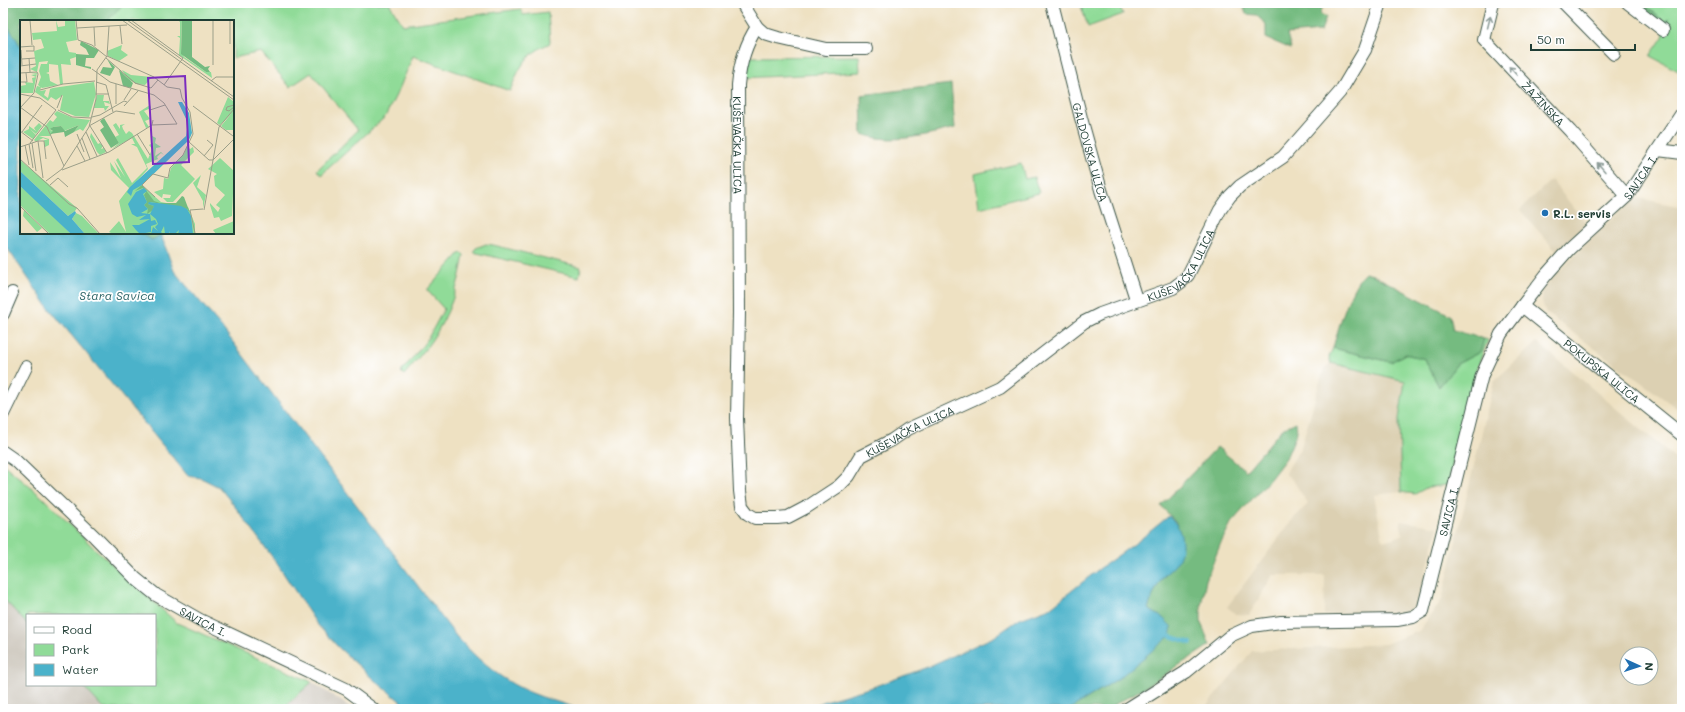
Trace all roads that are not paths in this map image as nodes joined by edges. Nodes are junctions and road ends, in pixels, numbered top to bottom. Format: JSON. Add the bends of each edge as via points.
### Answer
{"nodes":[{"id":1,"x":742,"y":3,"type":"edge"},
{"id":2,"x":1052,"y":3,"type":"edge"},
{"id":3,"x":1381,"y":3,"type":"edge"},
{"id":4,"x":1493,"y":3,"type":"edge"},
{"id":5,"x":1564,"y":3,"type":"edge"},
{"id":6,"x":1628,"y":3,"type":"edge"},
{"id":7,"x":757,"y":27,"type":"junction"},
{"id":8,"x":1663,"y":30,"type":"dead end"},
{"id":9,"x":866,"y":49,"type":"dead end"},
{"id":10,"x":1614,"y":54,"type":"dead end"},
{"id":11,"x":1682,"y":113,"type":"edge"},
{"id":12,"x":1658,"y":150,"type":"junction"},
{"id":13,"x":1682,"y":153,"type":"edge"},
{"id":14,"x":1627,"y":196,"type":"junction"},
{"id":15,"x":12,"y":292,"type":"dead end"},
{"id":16,"x":1136,"y":299,"type":"junction"},
{"id":17,"x":1522,"y":306,"type":"junction"},
{"id":18,"x":3,"y":314,"type":"edge"},
{"id":19,"x":26,"y":367,"type":"dead end"},
{"id":20,"x":3,"y":414,"type":"edge"},
{"id":21,"x":1682,"y":435,"type":"edge"},
{"id":22,"x":3,"y":452,"type":"edge"},
{"id":23,"x":373,"y":709,"type":"edge"},
{"id":24,"x":1127,"y":709,"type":"edge"}],
"edges":[{"from":1,"to":7,"type":"street"},
{"from":2,"to":16,"type":"street","name":"GALDOVSKA ULICA","via":[[1098,183]]},
{"from":3,"to":16,"type":"street","name":"KUŠEVAČKA ULICA","via":[[1365,50],[1340,92],[1283,157],[1240,186],[1230,196],[1220,210],[1188,275],[1173,288]]},
{"from":14,"to":4,"type":"street","name":"ŽAŽINSKA","one_way":true,"via":[[1484,40]]},
{"from":5,"to":10,"type":"street"},
{"from":6,"to":8,"type":"street"},
{"from":7,"to":9,"type":"street","via":[[765,34],[810,46],[826,49]]},
{"from":7,"to":16,"type":"street","name":"KUŠEVAČKA ULICA","via":[[749,38],[743,55],[738,84],[737,418],[740,491],[742,506],[748,514],[755,518],[788,517],[807,507],[839,486],[849,476],[861,456],[892,440],[908,428],[990,392],[1084,322]]},
{"from":11,"to":12,"type":"street","name":"SAVICA I."},
{"from":12,"to":13,"type":"street","name":"SAVICA I."},
{"from":12,"to":14,"type":"street","name":"SAVICA I."},
{"from":14,"to":17,"type":"street","name":"SAVICA I.","via":[[1569,249]]},
{"from":15,"to":18,"type":"street"},
{"from":17,"to":21,"type":"street","name":"POKUPSKA ULICA"},
{"from":17,"to":24,"type":"street","name":"SAVICA I.","via":[[1501,334],[1482,375],[1423,611],[1413,617],[1397,620],[1281,622],[1252,626],[1230,636],[1186,672]]},
{"from":19,"to":20,"type":"street"},
{"from":22,"to":23,"type":"street","name":"SAVICA I.","via":[[16,461],[135,578],[156,595],[200,620],[346,689]]}]}
